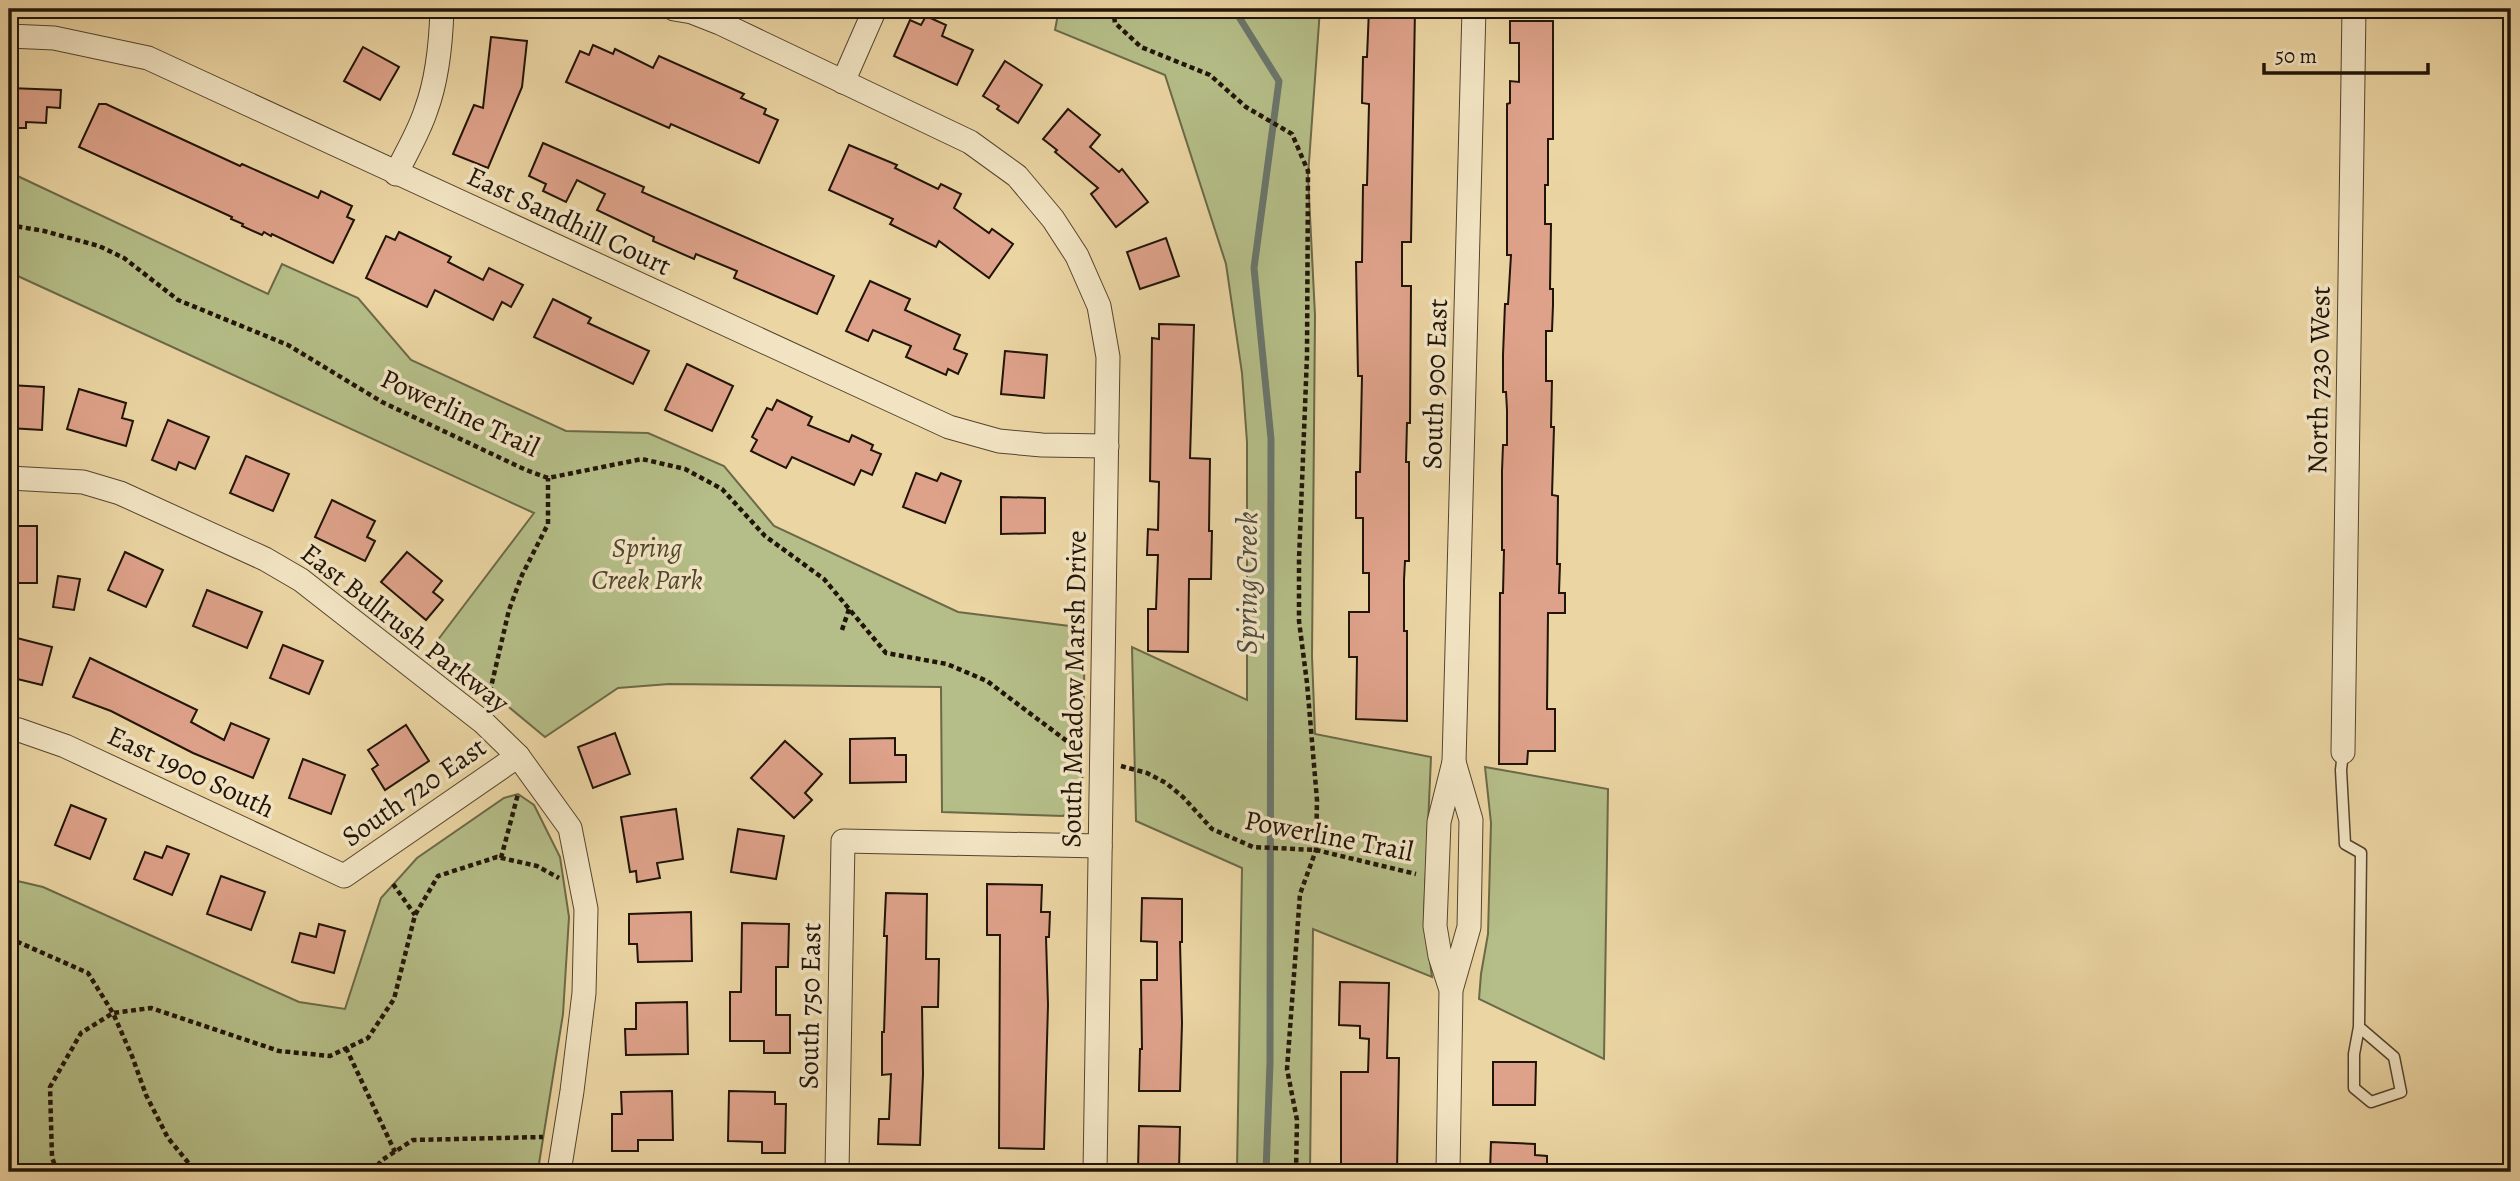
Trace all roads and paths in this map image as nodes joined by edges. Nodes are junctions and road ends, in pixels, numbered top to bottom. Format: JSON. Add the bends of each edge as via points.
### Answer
{"nodes":[{"id":1,"x":442,"y":9,"type":"edge"},
{"id":2,"x":674,"y":9,"type":"edge"},
{"id":3,"x":875,"y":9,"type":"edge"},
{"id":4,"x":1113,"y":9,"type":"edge"},
{"id":5,"x":1474,"y":9,"type":"edge"},
{"id":6,"x":2354,"y":9,"type":"edge"},
{"id":7,"x":9,"y":36,"type":"edge"},
{"id":8,"x":843,"y":82,"type":"junction"},
{"id":9,"x":396,"y":174,"type":"junction"},
{"id":10,"x":9,"y":225,"type":"edge"},
{"id":11,"x":1108,"y":446,"type":"junction"},
{"id":12,"x":9,"y":478,"type":"edge"},
{"id":13,"x":548,"y":478,"type":"junction"},
{"id":14,"x":849,"y":608,"type":"junction"},
{"id":15,"x":842,"y":630,"type":"dead end"},
{"id":16,"x":489,"y":697,"type":"dead end"},
{"id":17,"x":9,"y":729,"type":"edge"},
{"id":18,"x":1079,"y":751,"type":"dead end"},
{"id":19,"x":2343,"y":752,"type":"joint"},
{"id":20,"x":518,"y":756,"type":"junction"},
{"id":21,"x":1454,"y":762,"type":"junction"},
{"id":22,"x":1122,"y":766,"type":"dead end"},
{"id":23,"x":518,"y":794,"type":"dead end"},
{"id":24,"x":1100,"y":846,"type":"junction"},
{"id":25,"x":1316,"y":850,"type":"junction"},
{"id":26,"x":501,"y":858,"type":"junction"},
{"id":27,"x":344,"y":876,"type":"joint"},
{"id":28,"x":1425,"y":876,"type":"dead end"},
{"id":29,"x":560,"y":878,"type":"dead end"},
{"id":30,"x":393,"y":884,"type":"dead end"},
{"id":31,"x":415,"y":915,"type":"junction"},
{"id":32,"x":9,"y":938,"type":"edge"},
{"id":33,"x":1451,"y":990,"type":"junction"},
{"id":34,"x":113,"y":1013,"type":"junction"},
{"id":35,"x":2359,"y":1027,"type":"junction"},
{"id":36,"x":346,"y":1048,"type":"junction"},
{"id":37,"x":543,"y":1137,"type":"dead end"},
{"id":38,"x":395,"y":1152,"type":"junction"},
{"id":39,"x":58,"y":1172,"type":"edge"},
{"id":40,"x":196,"y":1172,"type":"edge"},
{"id":41,"x":372,"y":1172,"type":"edge"},
{"id":42,"x":559,"y":1172,"type":"edge"},
{"id":43,"x":837,"y":1172,"type":"edge"},
{"id":44,"x":1095,"y":1172,"type":"edge"},
{"id":45,"x":1296,"y":1172,"type":"edge"},
{"id":46,"x":1448,"y":1172,"type":"edge"}],
"edges":[{"from":1,"to":9,"type":"street","via":[[435,80],[426,111]]},
{"from":2,"to":8,"type":"street","name":"South Meadow Marsh Drive","via":[[720,23]]},
{"from":3,"to":8,"type":"street"},
{"from":4,"to":25,"type":"path","via":[[1115,23],[1141,47],[1210,75],[1246,107],[1292,134],[1308,171],[1299,621],[1317,800]]},
{"from":5,"to":21,"type":"street","name":"South 900 East"},
{"from":6,"to":19,"type":"street","name":"North 7230 West"},
{"from":7,"to":9,"type":"street","name":"East Sandhill Court","via":[[54,38],[148,58]]},
{"from":8,"to":11,"type":"street","name":"South Meadow Marsh Drive","via":[[970,142],[1017,176],[1053,219],[1077,256],[1099,306],[1108,357]]},
{"from":9,"to":11,"type":"street","name":"East Sandhill Court","via":[[949,427],[999,441]]},
{"from":10,"to":13,"type":"path","name":"Powerline Trail","via":[[99,246],[124,258],[178,300],[288,345],[382,402]]},
{"from":11,"to":24,"type":"street","name":"South Meadow Marsh Drive"},
{"from":12,"to":20,"type":"street","name":"East Bullrush Parkway","via":[[83,482],[265,559],[302,580],[484,723]]},
{"from":13,"to":14,"type":"path","name":"Powerline Trail","via":[[642,458],[685,469],[722,489],[765,536],[824,579]]},
{"from":13,"to":16,"type":"path","via":[[548,524],[509,610]]},
{"from":14,"to":15,"type":"path"},
{"from":14,"to":18,"type":"path","name":"Powerline Trail","via":[[886,653],[947,664],[987,681]]},
{"from":17,"to":27,"type":"street","name":"East 1900 South","via":[[65,746]]},
{"from":19,"to":35,"type":"lane","via":[[2345,844],[2361,853]]},
{"from":20,"to":27,"type":"street","name":"South 720 East"},
{"from":20,"to":42,"type":"street","name":"East Bullrush Parkway","via":[[569,828],[586,909],[584,993]]},
{"from":21,"to":33,"type":"street","name":"South 900 East","via":[[1439,822],[1435,926]]},
{"from":21,"to":33,"type":"street","name":"South 900 East","via":[[1471,820],[1469,927]]},
{"from":22,"to":25,"type":"path","name":"Powerline Trail","via":[[1166,783],[1212,829],[1253,848]]},
{"from":23,"to":26,"type":"path"},
{"from":24,"to":43,"type":"street","name":"South 750 East","via":[[843,841]]},
{"from":24,"to":44,"type":"street","name":"South Meadow Marsh Drive"},
{"from":25,"to":28,"type":"path","name":"Powerline Trail"},
{"from":25,"to":45,"type":"path","via":[[1300,894],[1287,1069],[1297,1120]]},
{"from":26,"to":29,"type":"path","via":[[537,866]]},
{"from":26,"to":31,"type":"path","via":[[438,876]]},
{"from":30,"to":31,"type":"path"},
{"from":31,"to":36,"type":"path","via":[[394,999],[368,1038]]},
{"from":32,"to":34,"type":"path","via":[[88,973]]},
{"from":33,"to":46,"type":"street","name":"South 900 East"},
{"from":34,"to":36,"type":"path","via":[[160,1010],[279,1051],[330,1056]]},
{"from":34,"to":39,"type":"path","via":[[81,1033],[50,1087],[52,1157]]},
{"from":34,"to":40,"type":"path","via":[[168,1138]]},
{"from":35,"to":35,"type":"lane","via":[[2394,1057],[2401,1092],[2371,1102],[2354,1088]]},
{"from":36,"to":38,"type":"path"},
{"from":37,"to":38,"type":"path","via":[[414,1140]]},
{"from":38,"to":41,"type":"path"}]}
